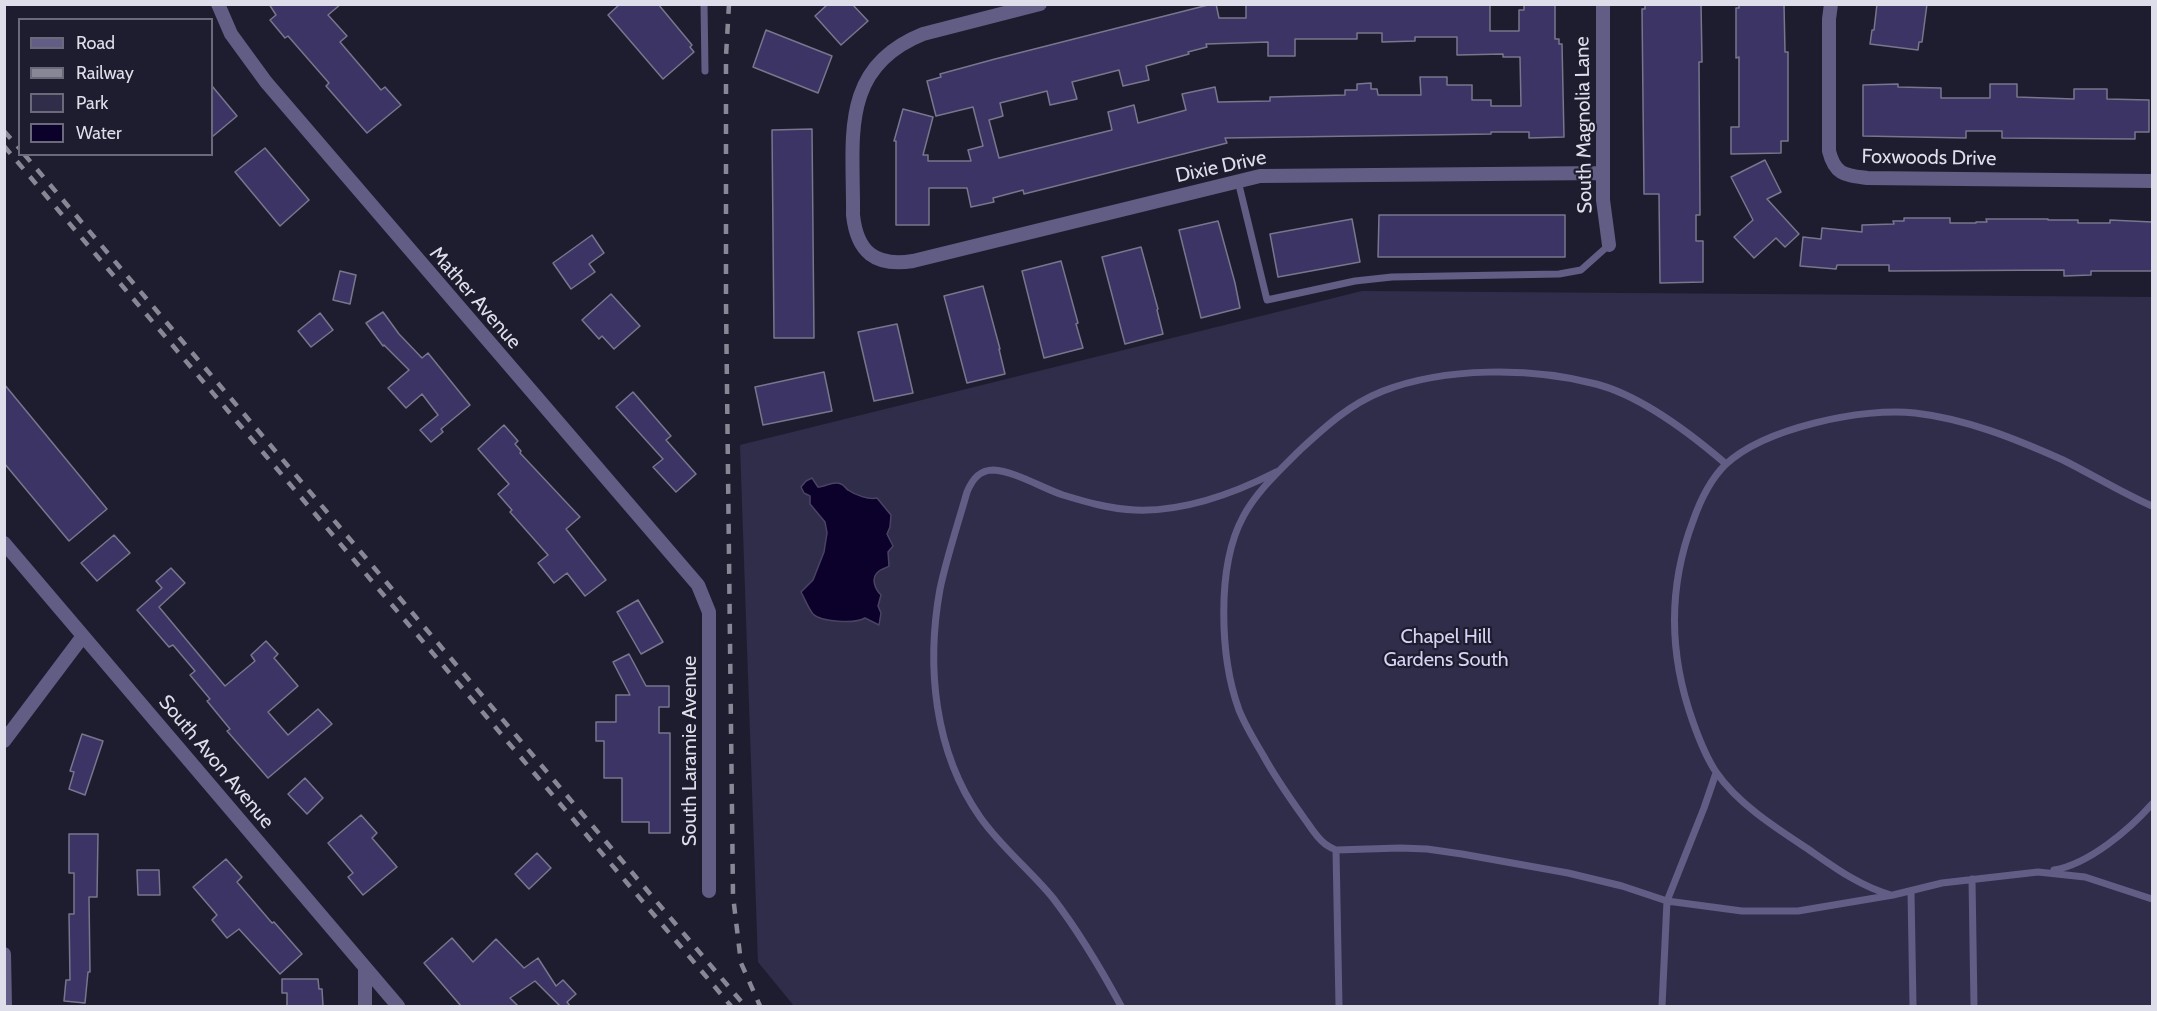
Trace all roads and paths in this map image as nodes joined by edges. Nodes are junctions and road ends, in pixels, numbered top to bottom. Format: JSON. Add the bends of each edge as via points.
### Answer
{"nodes":[{"id":1,"x":218,"y":4,"type":"edge"},
{"id":2,"x":704,"y":4,"type":"edge"},
{"id":3,"x":1040,"y":4,"type":"edge"},
{"id":4,"x":1603,"y":4,"type":"edge"},
{"id":5,"x":1831,"y":4,"type":"edge"},
{"id":6,"x":705,"y":71,"type":"dead end"},
{"id":7,"x":1602,"y":173,"type":"junction"},
{"id":8,"x":1238,"y":181,"type":"junction"},
{"id":9,"x":2152,"y":181,"type":"edge"},
{"id":10,"x":1609,"y":245,"type":"joint"},
{"id":11,"x":1726,"y":464,"type":"junction"},
{"id":12,"x":1279,"y":471,"type":"junction"},
{"id":13,"x":2152,"y":506,"type":"edge"},
{"id":14,"x":4,"y":543,"type":"edge"},
{"id":15,"x":709,"y":612,"type":"joint"},
{"id":16,"x":83,"y":636,"type":"junction"},
{"id":17,"x":4,"y":741,"type":"edge"},
{"id":18,"x":1716,"y":773,"type":"junction"},
{"id":19,"x":2152,"y":804,"type":"edge"},
{"id":20,"x":1336,"y":850,"type":"junction"},
{"id":21,"x":2038,"y":872,"type":"junction"},
{"id":22,"x":1972,"y":879,"type":"junction"},
{"id":23,"x":709,"y":891,"type":"dead end"},
{"id":24,"x":1911,"y":891,"type":"junction"},
{"id":25,"x":1893,"y":896,"type":"junction"},
{"id":26,"x":2152,"y":899,"type":"edge"},
{"id":27,"x":1667,"y":901,"type":"junction"},
{"id":28,"x":4,"y":954,"type":"edge"},
{"id":29,"x":365,"y":968,"type":"junction"},
{"id":30,"x":5,"y":1006,"type":"edge"},
{"id":31,"x":365,"y":1006,"type":"edge"},
{"id":32,"x":398,"y":1006,"type":"edge"},
{"id":33,"x":1121,"y":1006,"type":"edge"},
{"id":34,"x":1339,"y":1006,"type":"edge"},
{"id":35,"x":1662,"y":1006,"type":"edge"},
{"id":36,"x":1913,"y":1006,"type":"edge"},
{"id":37,"x":1974,"y":1006,"type":"edge"}],
"edges":[{"from":1,"to":15,"type":"street","name":"Mather Avenue","via":[[231,34],[266,82],[698,585]]},
{"from":2,"to":6,"type":"lane"},
{"from":3,"to":8,"type":"street","name":"Dixie Drive","via":[[923,34],[884,58],[865,83],[854,116],[855,229],[867,252],[891,262],[913,261]]},
{"from":4,"to":7,"type":"street","name":"South Magnolia Lane"},
{"from":5,"to":9,"type":"street","name":"Foxwoods Drive","via":[[1829,151],[1835,169],[1844,174],[1867,178]]},
{"from":7,"to":8,"type":"street","name":"Dixie Drive","via":[[1274,175]]},
{"from":7,"to":10,"type":"street","name":"South Magnolia Lane"},
{"from":8,"to":10,"type":"lane","via":[[1267,300],[1392,277],[1559,274],[1581,270]]},
{"from":11,"to":12,"type":"lane","via":[[1707,447],[1618,391],[1545,375],[1482,373],[1405,384],[1359,402],[1325,427]]},
{"from":11,"to":13,"type":"lane","via":[[1756,444],[1801,428],[1886,412],[1914,413],[1965,423],[2020,441]]},
{"from":11,"to":18,"type":"lane","via":[[1706,490],[1686,538],[1673,615],[1685,700]]},
{"from":12,"to":20,"type":"lane","via":[[1243,517],[1230,556],[1224,589],[1229,669],[1240,712],[1266,761],[1323,843]]},
{"from":12,"to":33,"type":"lane","via":[[1228,494],[1158,509],[1108,507],[993,470],[977,476],[967,492],[936,614],[933,667],[943,737],[981,818],[1068,918]]},
{"from":14,"to":16,"type":"street","name":"South Avon Avenue"},
{"from":15,"to":23,"type":"street","name":"South Laramie Avenue"},
{"from":16,"to":17,"type":"street"},
{"from":16,"to":29,"type":"street","name":"South Avon Avenue"},
{"from":18,"to":25,"type":"lane","via":[[1781,831],[1858,883]]},
{"from":18,"to":27,"type":"lane"},
{"from":19,"to":21,"type":"lane","via":[[2096,852],[2075,864]]},
{"from":20,"to":27,"type":"lane","via":[[1400,848],[1462,854],[1611,883]]},
{"from":20,"to":34,"type":"lane"},
{"from":21,"to":22,"type":"lane"},
{"from":21,"to":26,"type":"lane","via":[[2085,877]]},
{"from":22,"to":24,"type":"lane"},
{"from":22,"to":37,"type":"lane"},
{"from":24,"to":25,"type":"lane"},
{"from":24,"to":36,"type":"lane"},
{"from":25,"to":27,"type":"lane","via":[[1770,912]]},
{"from":27,"to":35,"type":"lane"},
{"from":28,"to":30,"type":"street"},
{"from":29,"to":31,"type":"street"},
{"from":29,"to":32,"type":"street","name":"South Avon Avenue"}]}
